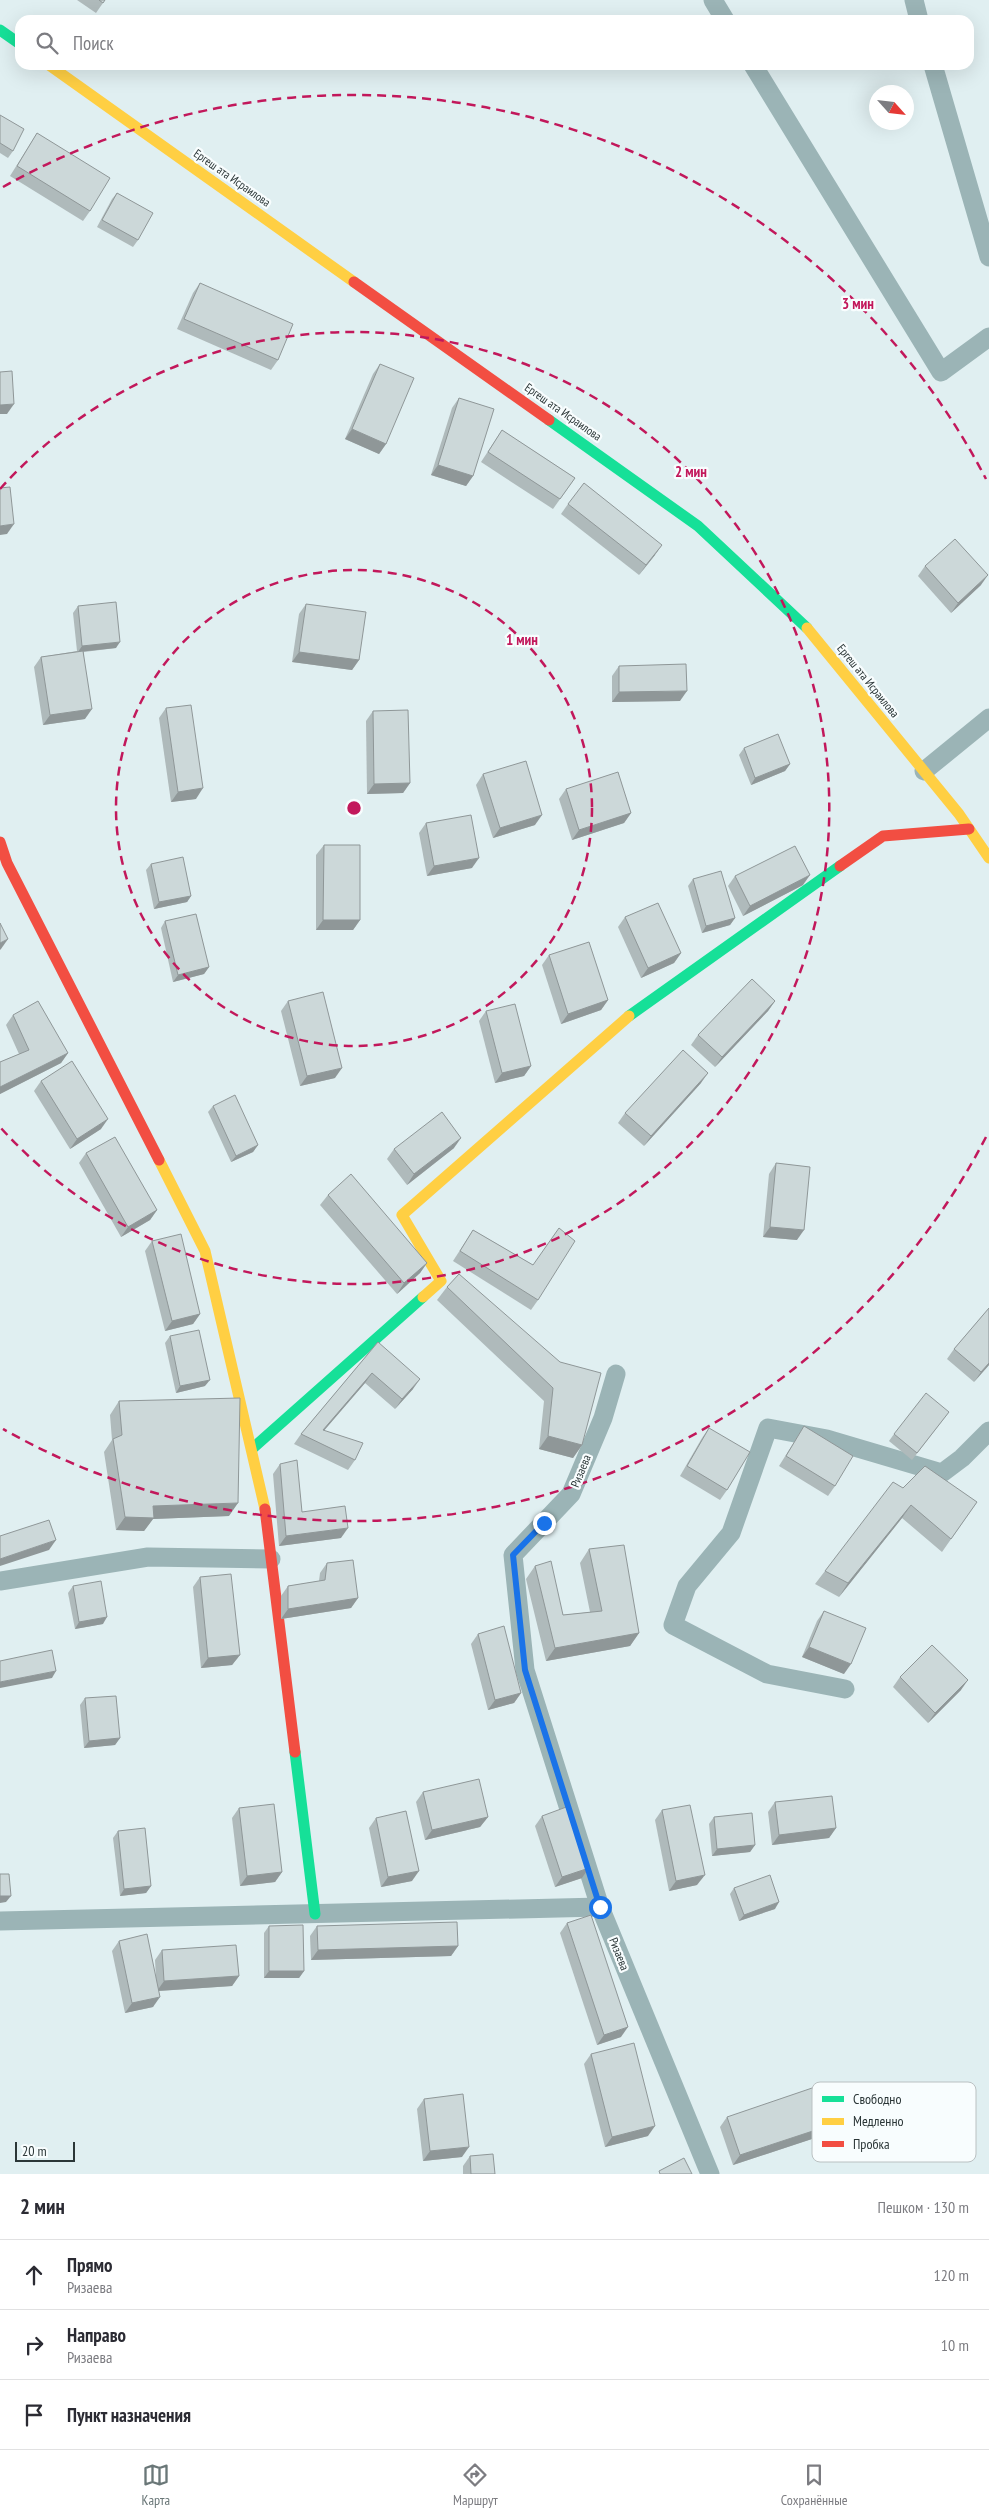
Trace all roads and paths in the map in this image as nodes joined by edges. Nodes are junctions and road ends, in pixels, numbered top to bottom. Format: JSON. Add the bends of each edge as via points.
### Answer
{"nodes":[{"id":1,"x":713,"y":0,"type":"edge"},
{"id":2,"x":914,"y":0,"type":"edge"},
{"id":3,"x":722,"y":15,"type":"edge"},
{"id":4,"x":918,"y":15,"type":"edge"},
{"id":5,"x":0,"y":30,"type":"edge"},
{"id":6,"x":15,"y":40,"type":"edge"},
{"id":7,"x":56,"y":70,"type":"edge"},
{"id":8,"x":756,"y":70,"type":"edge"},
{"id":9,"x":934,"y":70,"type":"edge"},
{"id":10,"x":989,"y":257,"type":"edge"},
{"id":11,"x":989,"y":337,"type":"edge"},
{"id":12,"x":989,"y":718,"type":"edge"},
{"id":13,"x":924,"y":771,"type":"junction"},
{"id":14,"x":969,"y":829,"type":"junction"},
{"id":15,"x":0,"y":842,"type":"edge"},
{"id":16,"x":989,"y":858,"type":"edge"},
{"id":17,"x":616,"y":1374,"type":"dead end"},
{"id":18,"x":989,"y":1431,"type":"edge"},
{"id":19,"x":252,"y":1449,"type":"junction"},
{"id":20,"x":271,"y":1559,"type":"junction"},
{"id":21,"x":0,"y":1581,"type":"edge"},
{"id":22,"x":844,"y":1689,"type":"dead end"},
{"id":23,"x":600,"y":1907,"type":"junction"},
{"id":24,"x":315,"y":1914,"type":"junction"},
{"id":25,"x":0,"y":1921,"type":"edge"},
{"id":26,"x":710,"y":2174,"type":"edge"}],
"edges":[{"from":1,"to":3,"type":"street"},
{"from":2,"to":4,"type":"street"},
{"from":5,"to":6,"type":"street"},
{"from":7,"to":13,"type":"street","name":"Ергеш ата Исраилова","via":[[698,526],[802,622]]},
{"from":8,"to":11,"type":"street","via":[[941,372]]},
{"from":9,"to":10,"type":"street"},
{"from":12,"to":13,"type":"street"},
{"from":13,"to":14,"type":"street","name":"Ергеш ата Исраилова"},
{"from":14,"to":16,"type":"street","name":"Ергеш ата Исраилова"},
{"from":14,"to":19,"type":"street","via":[[883,836],[638,1008],[545,1088],[402,1214],[441,1281]]},
{"from":15,"to":19,"type":"street","via":[[7,863],[205,1251]]},
{"from":17,"to":23,"type":"street","name":"Ризаева","via":[[603,1418],[571,1494],[513,1555],[525,1670]]},
{"from":18,"to":22,"type":"street","via":[[962,1458],[942,1472],[826,1439],[768,1428],[731,1533],[687,1586],[673,1625],[767,1674]]},
{"from":19,"to":20,"type":"street","via":[[264,1500]]},
{"from":20,"to":21,"type":"street","via":[[148,1557]]},
{"from":20,"to":24,"type":"street"},
{"from":23,"to":24,"type":"street"},
{"from":23,"to":26,"type":"street","name":"Ризаева"},
{"from":24,"to":25,"type":"street"}]}
